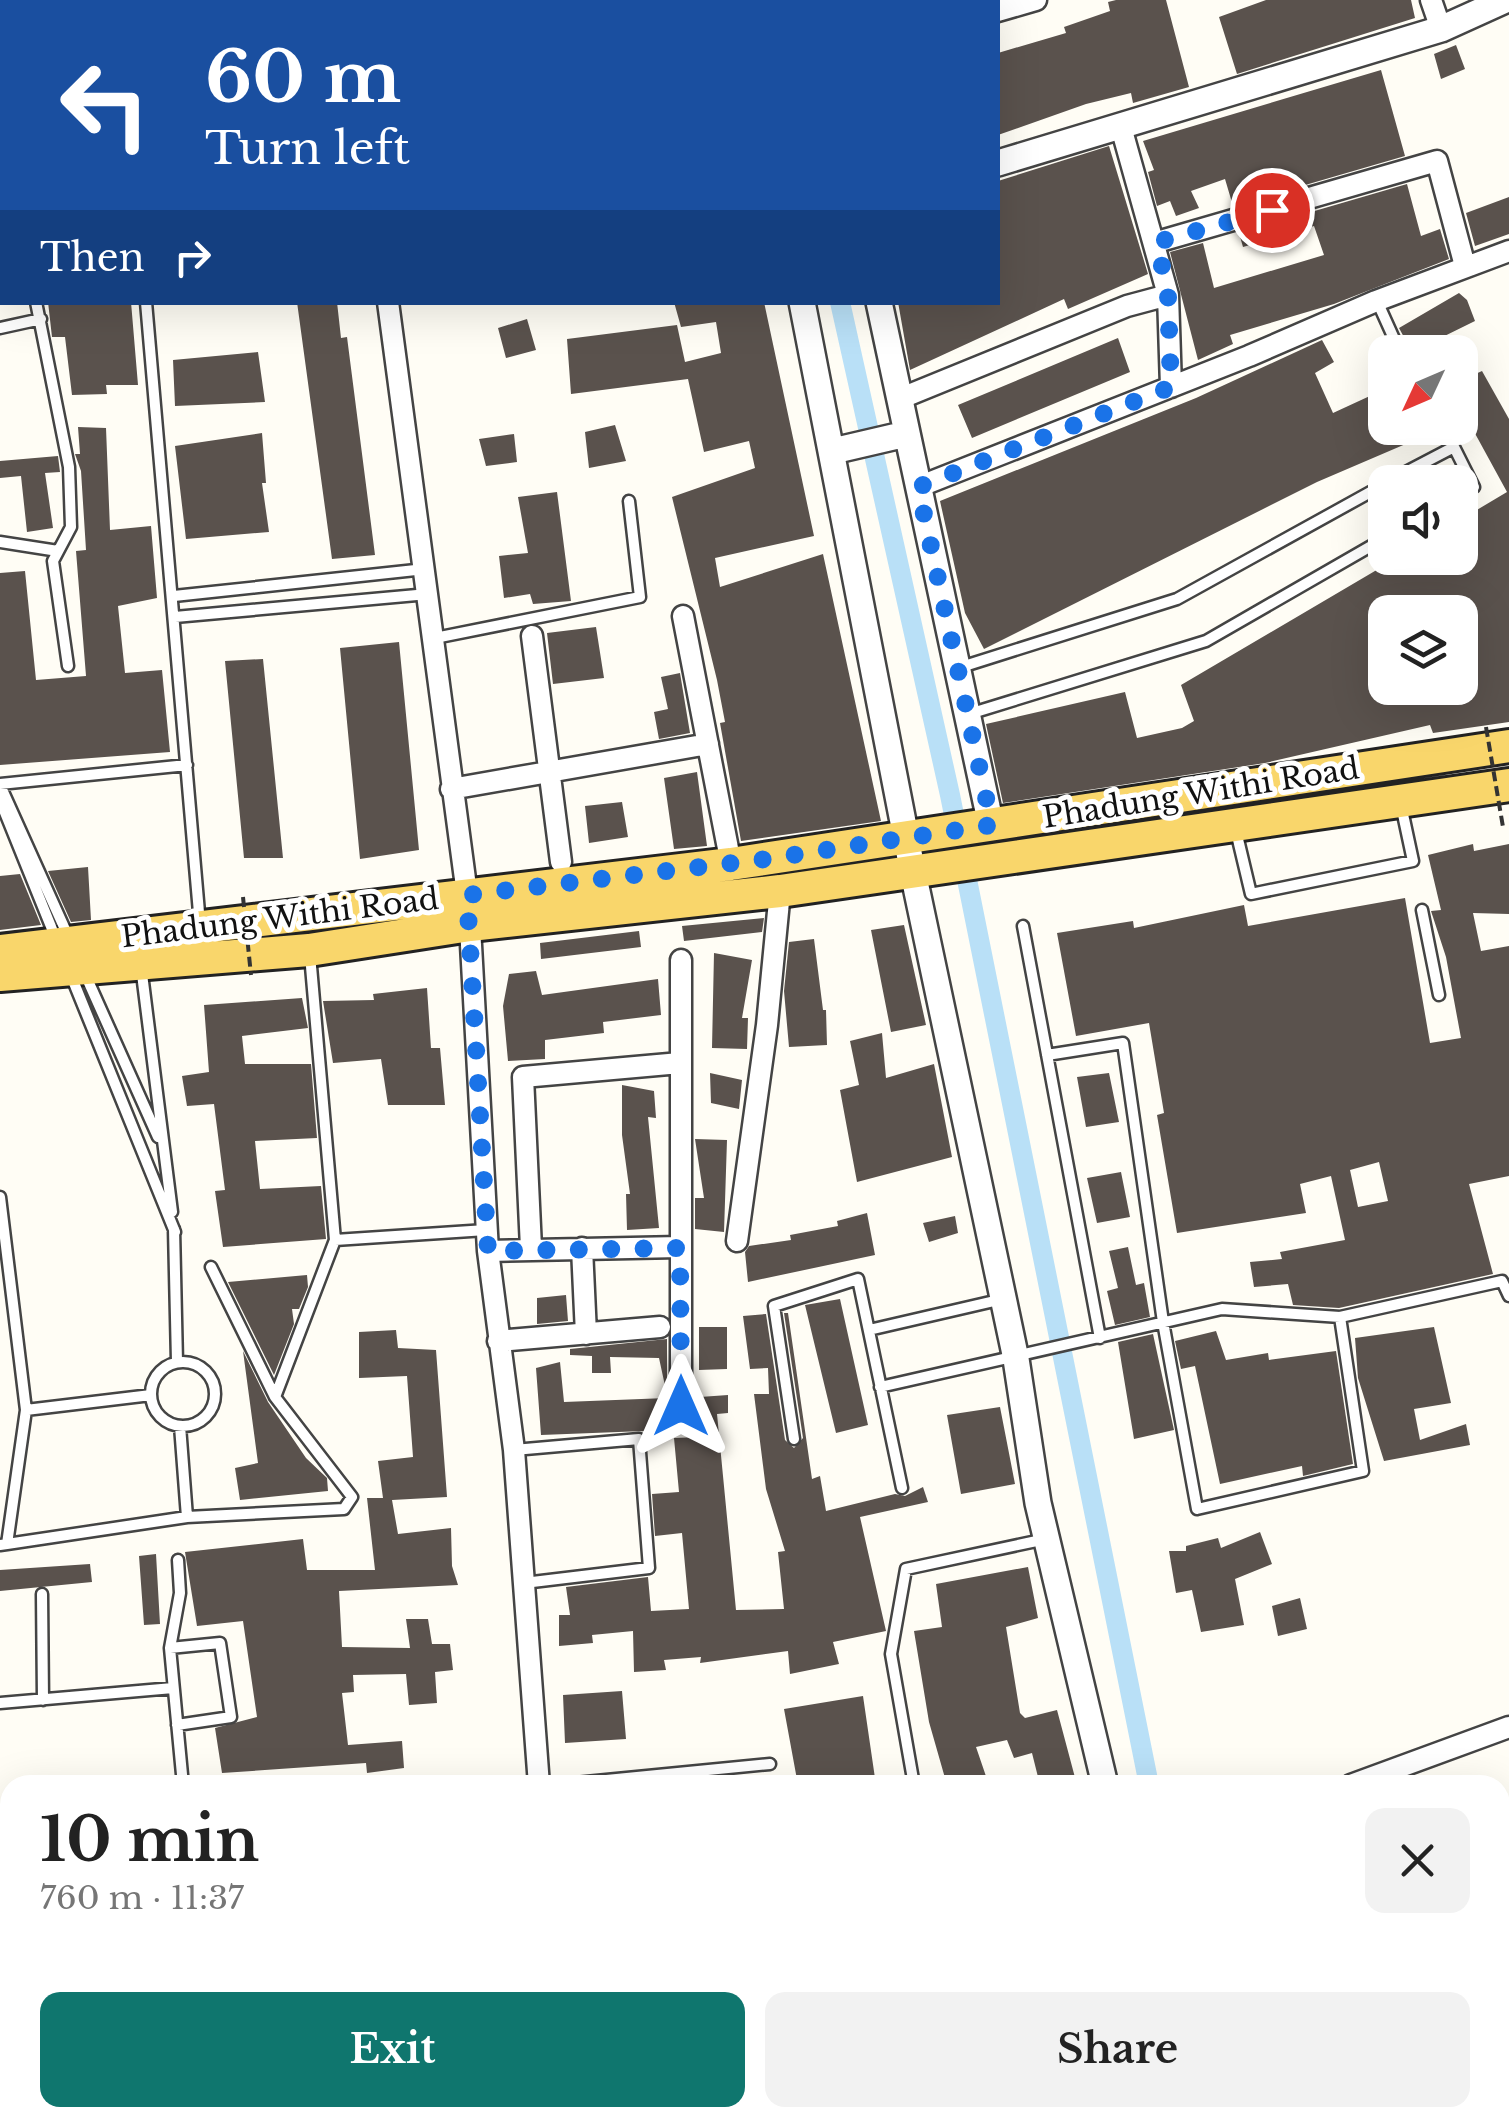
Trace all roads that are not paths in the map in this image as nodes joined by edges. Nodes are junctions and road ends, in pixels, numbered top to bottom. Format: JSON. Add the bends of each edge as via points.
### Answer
{"nodes":[{"id":1,"x":1036,"y":0,"type":"edge"},
{"id":2,"x":1431,"y":0,"type":"edge"},
{"id":3,"x":1505,"y":0,"type":"edge"},
{"id":4,"x":1000,"y":10,"type":"edge"},
{"id":5,"x":1440,"y":29,"type":"junction"},
{"id":6,"x":1121,"y":128,"type":"junction"},
{"id":7,"x":1000,"y":163,"type":"edge"},
{"id":8,"x":1157,"y":242,"type":"junction"},
{"id":9,"x":1509,"y":252,"type":"edge"},
{"id":10,"x":1465,"y":266,"type":"junction"},
{"id":11,"x":1168,"y":295,"type":"junction"},
{"id":12,"x":1376,"y":300,"type":"junction"},
{"id":13,"x":37,"y":305,"type":"edge"},
{"id":14,"x":146,"y":305,"type":"edge"},
{"id":15,"x":388,"y":305,"type":"edge"},
{"id":16,"x":803,"y":305,"type":"edge"},
{"id":17,"x":880,"y":305,"type":"edge"},
{"id":18,"x":41,"y":319,"type":"junction"},
{"id":19,"x":0,"y":328,"type":"edge"},
{"id":20,"x":1392,"y":335,"type":"edge"},
{"id":21,"x":1171,"y":387,"type":"junction"},
{"id":22,"x":899,"y":399,"type":"junction"},
{"id":23,"x":906,"y":434,"type":"junction"},
{"id":24,"x":833,"y":452,"type":"junction"},
{"id":25,"x":1419,"y":465,"type":"edge"},
{"id":26,"x":1463,"y":465,"type":"edge"},
{"id":27,"x":918,"y":487,"type":"junction"},
{"id":28,"x":1368,"y":493,"type":"edge"},
{"id":29,"x":629,"y":501,"type":"dead end"},
{"id":30,"x":0,"y":542,"type":"edge"},
{"id":31,"x":1368,"y":548,"type":"edge"},
{"id":32,"x":58,"y":552,"type":"junction"},
{"id":33,"x":425,"y":569,"type":"junction"},
{"id":34,"x":429,"y":594,"type":"junction"},
{"id":35,"x":174,"y":596,"type":"junction"},
{"id":36,"x":683,"y":616,"type":"dead end"},
{"id":37,"x":176,"y":617,"type":"junction"},
{"id":38,"x":532,"y":636,"type":"dead end"},
{"id":39,"x":435,"y":638,"type":"junction"},
{"id":40,"x":68,"y":666,"type":"dead end"},
{"id":41,"x":958,"y":668,"type":"junction"},
{"id":42,"x":968,"y":714,"type":"junction"},
{"id":43,"x":1498,"y":736,"type":"edge"},
{"id":44,"x":708,"y":744,"type":"junction"},
{"id":45,"x":187,"y":764,"type":"junction"},
{"id":46,"x":550,"y":770,"type":"junction"},
{"id":47,"x":0,"y":784,"type":"edge"},
{"id":48,"x":1509,"y":785,"type":"edge"},
{"id":49,"x":452,"y":790,"type":"junction"},
{"id":50,"x":0,"y":800,"type":"edge"},
{"id":51,"x":1401,"y":804,"type":"junction"},
{"id":52,"x":1234,"y":826,"type":"junction"},
{"id":53,"x":981,"y":827,"type":"junction"},
{"id":54,"x":918,"y":838,"type":"junction"},
{"id":55,"x":562,"y":862,"type":"dead end"},
{"id":56,"x":730,"y":864,"type":"junction"},
{"id":57,"x":924,"y":872,"type":"junction"},
{"id":58,"x":780,"y":891,"type":"junction"},
{"id":59,"x":468,"y":910,"type":"junction"},
{"id":60,"x":1422,"y":910,"type":"dead end"},
{"id":61,"x":1023,"y":926,"type":"dead end"},
{"id":62,"x":200,"y":927,"type":"junction"},
{"id":63,"x":309,"y":950,"type":"junction"},
{"id":64,"x":0,"y":951,"type":"edge"},
{"id":65,"x":140,"y":960,"type":"junction"},
{"id":66,"x":680,"y":960,"type":"dead end"},
{"id":67,"x":0,"y":975,"type":"edge"},
{"id":68,"x":1439,"y":995,"type":"dead end"},
{"id":69,"x":1047,"y":1055,"type":"junction"},
{"id":70,"x":680,"y":1063,"type":"junction"},
{"id":71,"x":162,"y":1147,"type":"junction"},
{"id":72,"x":0,"y":1197,"type":"edge"},
{"id":73,"x":174,"y":1232,"type":"junction"},
{"id":74,"x":336,"y":1240,"type":"junction"},
{"id":75,"x":488,"y":1240,"type":"junction"},
{"id":76,"x":737,"y":1241,"type":"dead end"},
{"id":77,"x":531,"y":1248,"type":"junction"},
{"id":78,"x":582,"y":1248,"type":"junction"},
{"id":79,"x":680,"y":1248,"type":"junction"},
{"id":80,"x":211,"y":1267,"type":"dead end"},
{"id":81,"x":1509,"y":1296,"type":"edge"},
{"id":82,"x":1003,"y":1299,"type":"junction"},
{"id":83,"x":1340,"y":1317,"type":"junction"},
{"id":84,"x":1163,"y":1322,"type":"junction"},
{"id":85,"x":660,"y":1327,"type":"dead end"},
{"id":86,"x":868,"y":1330,"type":"junction"},
{"id":87,"x":586,"y":1334,"type":"junction"},
{"id":88,"x":1096,"y":1339,"type":"junction"},
{"id":89,"x":498,"y":1341,"type":"junction"},
{"id":90,"x":1024,"y":1356,"type":"junction"},
{"id":91,"x":177,"y":1362,"type":"junction"},
{"id":92,"x":880,"y":1386,"type":"junction"},
{"id":93,"x":151,"y":1396,"type":"junction"},
{"id":94,"x":275,"y":1397,"type":"junction"},
{"id":95,"x":681,"y":1406,"type":"dead end"},
{"id":96,"x":26,"y":1410,"type":"junction"},
{"id":97,"x":180,"y":1426,"type":"junction"},
{"id":98,"x":794,"y":1440,"type":"dead end"},
{"id":99,"x":514,"y":1450,"type":"junction"},
{"id":100,"x":902,"y":1488,"type":"dead end"},
{"id":101,"x":187,"y":1517,"type":"junction"},
{"id":102,"x":1047,"y":1539,"type":"junction"},
{"id":103,"x":4,"y":1544,"type":"edge"},
{"id":104,"x":178,"y":1560,"type":"dead end"},
{"id":105,"x":524,"y":1582,"type":"junction"},
{"id":106,"x":42,"y":1594,"type":"dead end"},
{"id":107,"x":170,"y":1648,"type":"junction"},
{"id":108,"x":173,"y":1688,"type":"junction"},
{"id":109,"x":42,"y":1700,"type":"junction"},
{"id":110,"x":0,"y":1703,"type":"edge"},
{"id":111,"x":178,"y":1725,"type":"junction"},
{"id":112,"x":1509,"y":1727,"type":"edge"},
{"id":113,"x":770,"y":1764,"type":"dead end"},
{"id":114,"x":182,"y":1775,"type":"edge"},
{"id":115,"x":538,"y":1775,"type":"edge"},
{"id":116,"x":657,"y":1775,"type":"edge"},
{"id":117,"x":912,"y":1775,"type":"edge"},
{"id":118,"x":1102,"y":1775,"type":"edge"},
{"id":119,"x":1378,"y":1775,"type":"edge"}],
"edges":[{"from":1,"to":4,"type":"street"},
{"from":2,"to":5,"type":"street"},
{"from":3,"to":5,"type":"street"},
{"from":5,"to":6,"type":"street"},
{"from":6,"to":7,"type":"street"},
{"from":6,"to":8,"type":"street"},
{"from":8,"to":10,"type":"street","via":[[1437,161]]},
{"from":8,"to":11,"type":"street"},
{"from":9,"to":10,"type":"street"},
{"from":10,"to":12,"type":"street"},
{"from":11,"to":21,"type":"street"},
{"from":11,"to":22,"type":"street"},
{"from":12,"to":20,"type":"lane"},
{"from":12,"to":21,"type":"street"},
{"from":13,"to":18,"type":"lane"},
{"from":14,"to":35,"type":"lane"},
{"from":15,"to":33,"type":"street"},
{"from":16,"to":24,"type":"street"},
{"from":17,"to":22,"type":"street"},
{"from":18,"to":19,"type":"lane"},
{"from":18,"to":32,"type":"lane","via":[[69,467],[71,527]]},
{"from":21,"to":27,"type":"street"},
{"from":22,"to":23,"type":"street"},
{"from":23,"to":24,"type":"street"},
{"from":23,"to":27,"type":"street"},
{"from":24,"to":54,"type":"street"},
{"from":25,"to":26,"type":"lane","via":[[1454,446]]},
{"from":27,"to":41,"type":"street"},
{"from":28,"to":41,"type":"lane","via":[[1176,599]]},
{"from":29,"to":39,"type":"lane","via":[[640,597]]},
{"from":30,"to":32,"type":"lane"},
{"from":31,"to":42,"type":"lane","via":[[1206,641]]},
{"from":32,"to":40,"type":"lane","via":[[53,561]]},
{"from":33,"to":34,"type":"street"},
{"from":33,"to":35,"type":"lane"},
{"from":34,"to":37,"type":"lane"},
{"from":34,"to":39,"type":"street"},
{"from":35,"to":37,"type":"lane"},
{"from":36,"to":44,"type":"street"},
{"from":37,"to":45,"type":"lane"},
{"from":38,"to":46,"type":"street"},
{"from":39,"to":49,"type":"street"},
{"from":41,"to":42,"type":"street"},
{"from":42,"to":53,"type":"street"},
{"from":43,"to":53,"type":"main road","name":"Phadung Withi Road"},
{"from":44,"to":46,"type":"street"},
{"from":44,"to":56,"type":"street"},
{"from":45,"to":47,"type":"lane"},
{"from":45,"to":62,"type":"lane"},
{"from":46,"to":49,"type":"street"},
{"from":46,"to":55,"type":"street"},
{"from":47,"to":71,"type":"lane"},
{"from":48,"to":51,"type":"main road","name":"Phadung Withi Road"},
{"from":49,"to":59,"type":"street"},
{"from":50,"to":73,"type":"lane"},
{"from":51,"to":52,"type":"main road","name":"Phadung Withi Road"},
{"from":51,"to":52,"type":"lane","via":[[1413,861],[1250,894]]},
{"from":52,"to":57,"type":"main road","name":"Phadung Withi Road"},
{"from":53,"to":54,"type":"main road","name":"Phadung Withi Road"},
{"from":54,"to":56,"type":"main road","name":"Phadung Withi Road"},
{"from":54,"to":57,"type":"street"},
{"from":56,"to":59,"type":"main road","name":"Phadung Withi Road"},
{"from":57,"to":58,"type":"main road","name":"Phadung Withi Road"},
{"from":57,"to":82,"type":"street"},
{"from":58,"to":59,"type":"main road","name":"Phadung Withi Road"},
{"from":58,"to":76,"type":"street"},
{"from":59,"to":62,"type":"main road","name":"Phadung Withi Road"},
{"from":59,"to":63,"type":"main road","name":"Phadung Withi Road"},
{"from":59,"to":75,"type":"street"},
{"from":60,"to":68,"type":"lane"},
{"from":61,"to":69,"type":"lane"},
{"from":62,"to":64,"type":"main road","name":"Phadung Withi Road"},
{"from":63,"to":65,"type":"main road","name":"Phadung Withi Road"},
{"from":63,"to":74,"type":"lane"},
{"from":65,"to":67,"type":"main road","name":"Phadung Withi Road"},
{"from":65,"to":71,"type":"lane"},
{"from":66,"to":70,"type":"street"},
{"from":69,"to":84,"type":"lane","via":[[1123,1042]]},
{"from":69,"to":88,"type":"lane"},
{"from":70,"to":77,"type":"street","via":[[523,1077]]},
{"from":70,"to":79,"type":"street"},
{"from":71,"to":73,"type":"lane"},
{"from":72,"to":96,"type":"lane"},
{"from":73,"to":91,"type":"lane"},
{"from":74,"to":75,"type":"lane"},
{"from":74,"to":94,"type":"lane"},
{"from":75,"to":77,"type":"street"},
{"from":75,"to":89,"type":"street"},
{"from":77,"to":78,"type":"street"},
{"from":78,"to":79,"type":"street"},
{"from":78,"to":87,"type":"street"},
{"from":79,"to":95,"type":"street"},
{"from":80,"to":94,"type":"lane"},
{"from":81,"to":83,"type":"lane","via":[[1502,1280]]},
{"from":82,"to":86,"type":"lane"},
{"from":82,"to":90,"type":"street"},
{"from":83,"to":84,"type":"lane","via":[[1222,1309]]},
{"from":83,"to":84,"type":"lane","via":[[1364,1471],[1197,1509]]},
{"from":84,"to":88,"type":"lane"},
{"from":85,"to":87,"type":"street"},
{"from":86,"to":92,"type":"lane"},
{"from":86,"to":98,"type":"lane","via":[[858,1279],[774,1306]]},
{"from":87,"to":89,"type":"street"},
{"from":88,"to":90,"type":"lane"},
{"from":89,"to":99,"type":"street"},
{"from":90,"to":92,"type":"lane"},
{"from":90,"to":102,"type":"street"},
{"from":91,"to":93,"type":"lane","via":[[160,1371]]},
{"from":91,"to":97,"type":"lane","via":[[203,1369],[215,1392],[206,1417]]},
{"from":92,"to":100,"type":"lane"},
{"from":93,"to":96,"type":"lane"},
{"from":93,"to":97,"type":"lane","via":[[157,1413]]},
{"from":94,"to":101,"type":"lane","via":[[352,1497],[344,1510]]},
{"from":96,"to":103,"type":"lane"},
{"from":97,"to":101,"type":"lane"},
{"from":99,"to":105,"type":"street"},
{"from":99,"to":105,"type":"lane","via":[[639,1439],[649,1568]]},
{"from":101,"to":103,"type":"lane"},
{"from":102,"to":117,"type":"lane","via":[[906,1570],[891,1654]]},
{"from":102,"to":118,"type":"street"},
{"from":104,"to":107,"type":"lane"},
{"from":105,"to":115,"type":"street"},
{"from":106,"to":109,"type":"lane"},
{"from":107,"to":108,"type":"lane"},
{"from":107,"to":111,"type":"lane","via":[[220,1643],[231,1717]]},
{"from":108,"to":109,"type":"lane"},
{"from":108,"to":111,"type":"lane"},
{"from":109,"to":110,"type":"lane"},
{"from":111,"to":114,"type":"lane"},
{"from":112,"to":119,"type":"street"},
{"from":113,"to":116,"type":"lane"}]}
